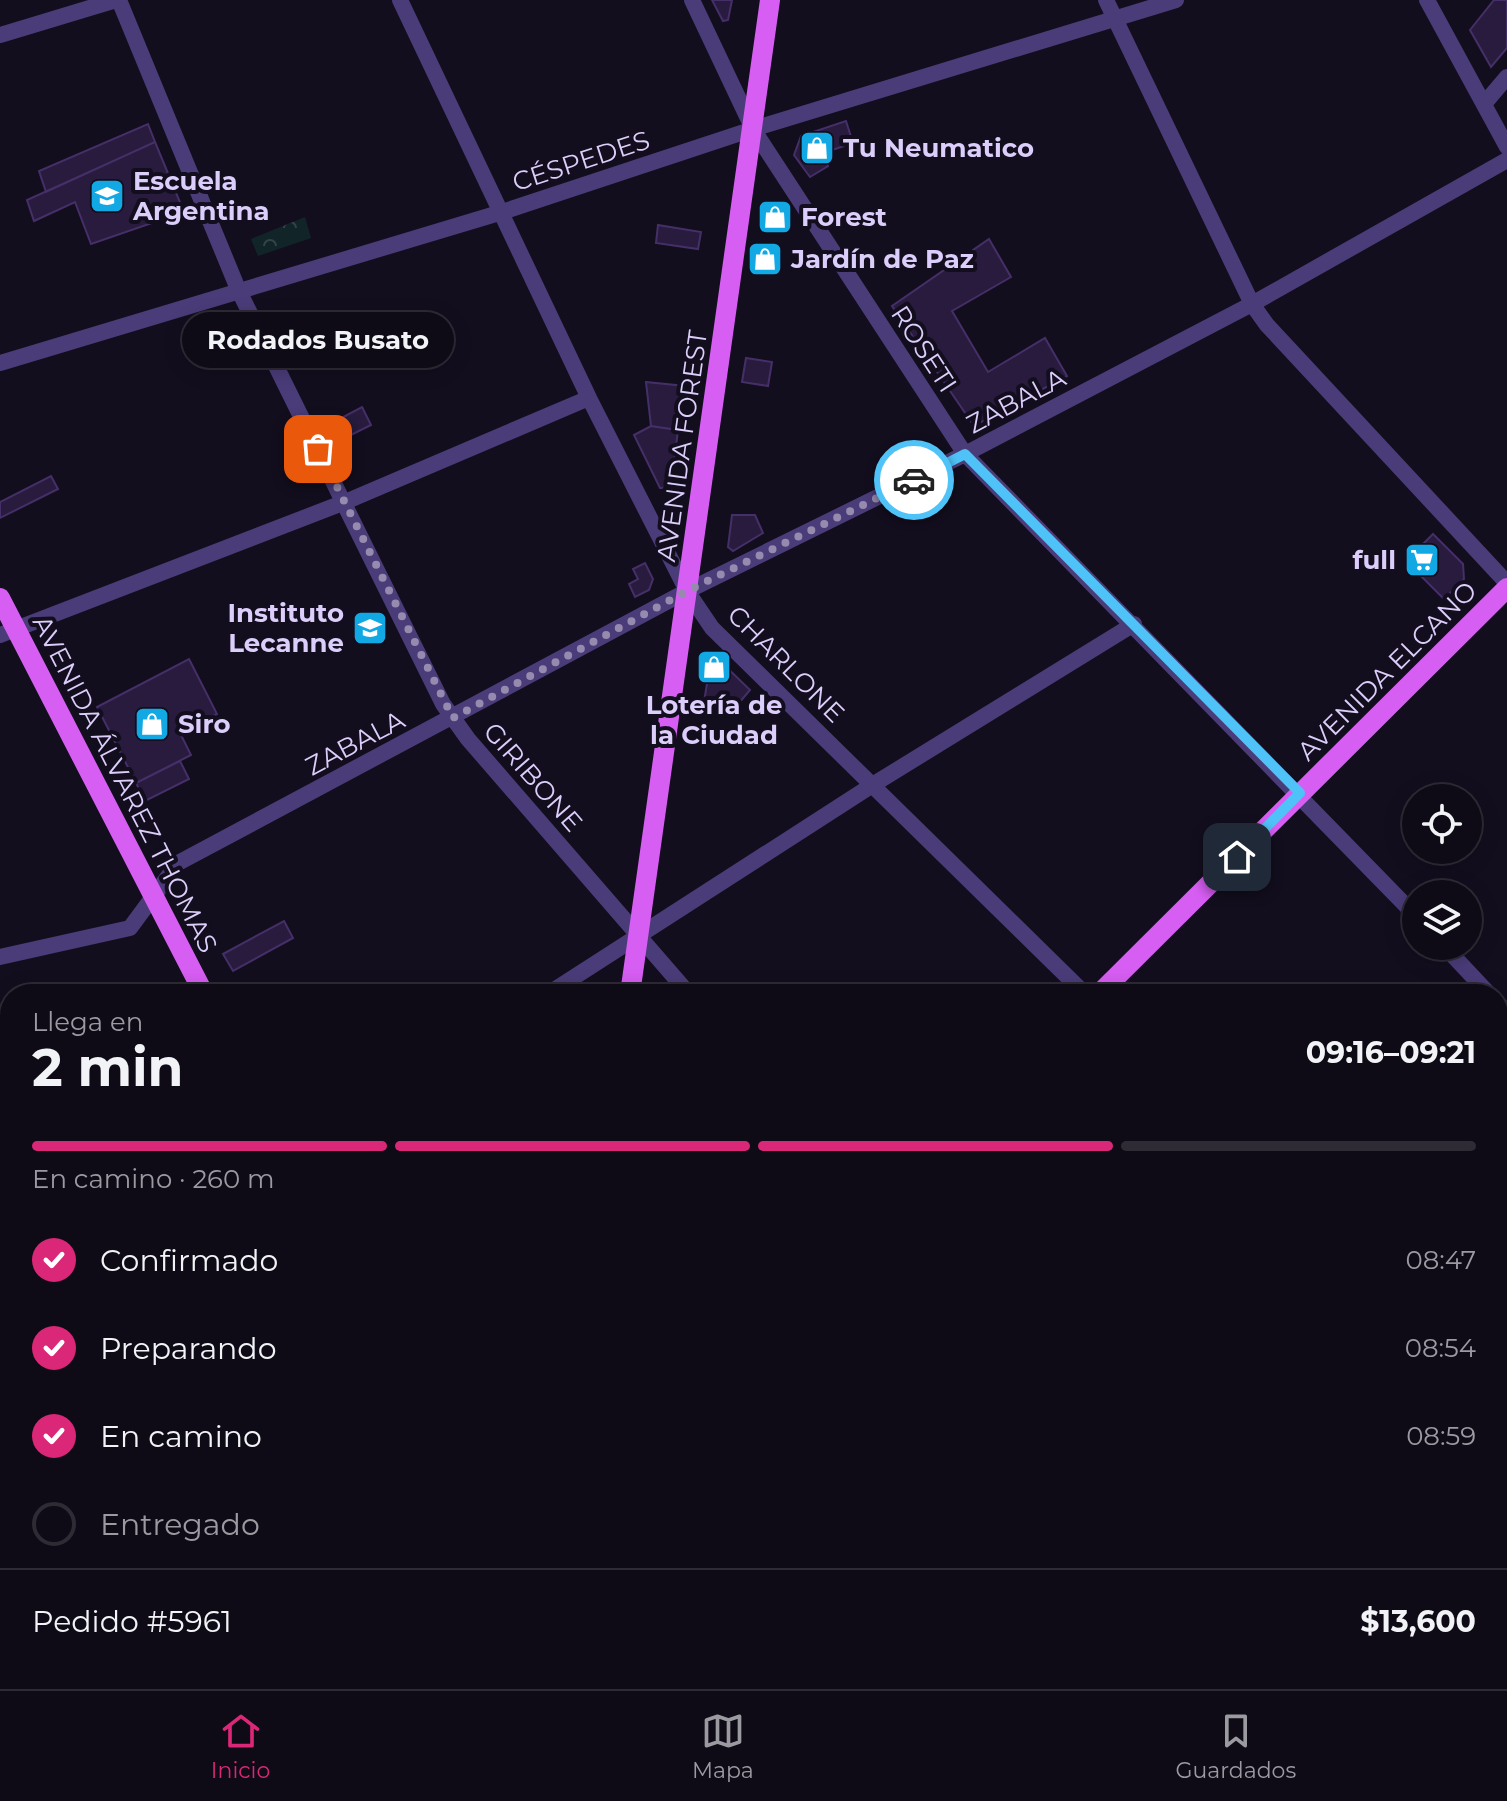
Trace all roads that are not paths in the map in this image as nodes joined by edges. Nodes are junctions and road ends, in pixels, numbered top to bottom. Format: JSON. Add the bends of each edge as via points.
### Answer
{"nodes":[{"id":1,"x":117,"y":0,"type":"edge"},
{"id":2,"x":400,"y":0,"type":"edge"},
{"id":3,"x":692,"y":0,"type":"edge"},
{"id":4,"x":770,"y":0,"type":"edge"},
{"id":5,"x":1106,"y":0,"type":"edge"},
{"id":6,"x":1176,"y":0,"type":"edge"},
{"id":7,"x":1427,"y":0,"type":"edge"},
{"id":8,"x":1114,"y":20,"type":"junction"},
{"id":9,"x":0,"y":35,"type":"edge"},
{"id":10,"x":1507,"y":77,"type":"edge"},
{"id":11,"x":1484,"y":104,"type":"junction"},
{"id":12,"x":753,"y":129,"type":"junction"},
{"id":13,"x":1507,"y":147,"type":"edge"},
{"id":14,"x":1507,"y":160,"type":"edge"},
{"id":15,"x":499,"y":213,"type":"junction"},
{"id":16,"x":238,"y":289,"type":"junction"},
{"id":17,"x":1252,"y":304,"type":"junction"},
{"id":18,"x":0,"y":363,"type":"edge"},
{"id":19,"x":589,"y":398,"type":"junction"},
{"id":20,"x":965,"y":454,"type":"junction"},
{"id":21,"x":345,"y":502,"type":"junction"},
{"id":22,"x":1507,"y":586,"type":"edge"},
{"id":23,"x":687,"y":591,"type":"junction"},
{"id":24,"x":0,"y":598,"type":"edge"},
{"id":25,"x":1134,"y":624,"type":"junction"},
{"id":26,"x":7,"y":632,"type":"edge"},
{"id":27,"x":453,"y":718,"type":"junction"},
{"id":28,"x":874,"y":784,"type":"junction"},
{"id":29,"x":1300,"y":793,"type":"junction"},
{"id":30,"x":155,"y":897,"type":"junction"},
{"id":31,"x":1402,"y":901,"type":"edge"},
{"id":32,"x":638,"y":936,"type":"junction"},
{"id":33,"x":0,"y":957,"type":"edge"},
{"id":34,"x":1457,"y":960,"type":"edge"},
{"id":35,"x":199,"y":984,"type":"edge"},
{"id":36,"x":564,"y":984,"type":"edge"},
{"id":37,"x":631,"y":984,"type":"edge"},
{"id":38,"x":680,"y":984,"type":"edge"},
{"id":39,"x":1075,"y":984,"type":"edge"},
{"id":40,"x":1109,"y":984,"type":"edge"},
{"id":41,"x":1480,"y":984,"type":"edge"}],
"edges":[{"from":1,"to":9,"type":"street"},
{"from":1,"to":16,"type":"street","name":"GIRIBONE"},
{"from":2,"to":15,"type":"street","name":"CHARLONE"},
{"from":3,"to":12,"type":"street","name":"ROSETI"},
{"from":4,"to":12,"type":"main road","name":"AVENIDA FOREST"},
{"from":5,"to":8,"type":"street"},
{"from":6,"to":8,"type":"street","name":"CÉSPEDES"},
{"from":7,"to":11,"type":"street"},
{"from":8,"to":12,"type":"street","name":"CÉSPEDES"},
{"from":8,"to":17,"type":"street"},
{"from":10,"to":11,"type":"street"},
{"from":11,"to":13,"type":"street"},
{"from":12,"to":15,"type":"street","name":"CÉSPEDES"},
{"from":12,"to":20,"type":"street","name":"ROSETI"},
{"from":12,"to":23,"type":"main road","name":"AVENIDA FOREST"},
{"from":14,"to":17,"type":"street","name":"ZABALA"},
{"from":15,"to":16,"type":"street","name":"CÉSPEDES"},
{"from":15,"to":19,"type":"street","name":"CHARLONE"},
{"from":16,"to":18,"type":"street","name":"CÉSPEDES"},
{"from":16,"to":21,"type":"street","name":"GIRIBONE"},
{"from":17,"to":20,"type":"street","name":"ZABALA"},
{"from":17,"to":22,"type":"street"},
{"from":19,"to":21,"type":"street"},
{"from":19,"to":23,"type":"street","name":"CHARLONE"},
{"from":20,"to":23,"type":"street","name":"ZABALA"},
{"from":20,"to":25,"type":"street","name":"ROSETI"},
{"from":21,"to":26,"type":"street"},
{"from":21,"to":27,"type":"street","name":"GIRIBONE"},
{"from":22,"to":29,"type":"main road","name":"AVENIDA ELCANO"},
{"from":23,"to":27,"type":"street","name":"ZABALA"},
{"from":23,"to":28,"type":"street","name":"CHARLONE","via":[[712,628]]},
{"from":23,"to":32,"type":"main road","name":"AVENIDA FOREST"},
{"from":24,"to":26,"type":"main road","name":"AVENIDA ÁLVAREZ THOMAS"},
{"from":25,"to":28,"type":"street"},
{"from":25,"to":29,"type":"street","name":"ROSETI"},
{"from":26,"to":30,"type":"main road","name":"AVENIDA ÁLVAREZ THOMAS"},
{"from":27,"to":30,"type":"street","name":"ZABALA","via":[[178,863]]},
{"from":27,"to":32,"type":"street","name":"GIRIBONE"},
{"from":28,"to":32,"type":"street"},
{"from":28,"to":39,"type":"street","name":"CHARLONE"},
{"from":29,"to":31,"type":"street","name":"ROSETI"},
{"from":29,"to":40,"type":"main road","name":"AVENIDA ELCANO"},
{"from":30,"to":33,"type":"street","name":"ZABALA","via":[[130,928]]},
{"from":30,"to":35,"type":"main road","name":"AVENIDA ÁLVAREZ THOMAS"},
{"from":32,"to":36,"type":"street"},
{"from":32,"to":37,"type":"main road","name":"AVENIDA FOREST"},
{"from":32,"to":38,"type":"street","name":"GIRIBONE"},
{"from":34,"to":41,"type":"street"}]}
